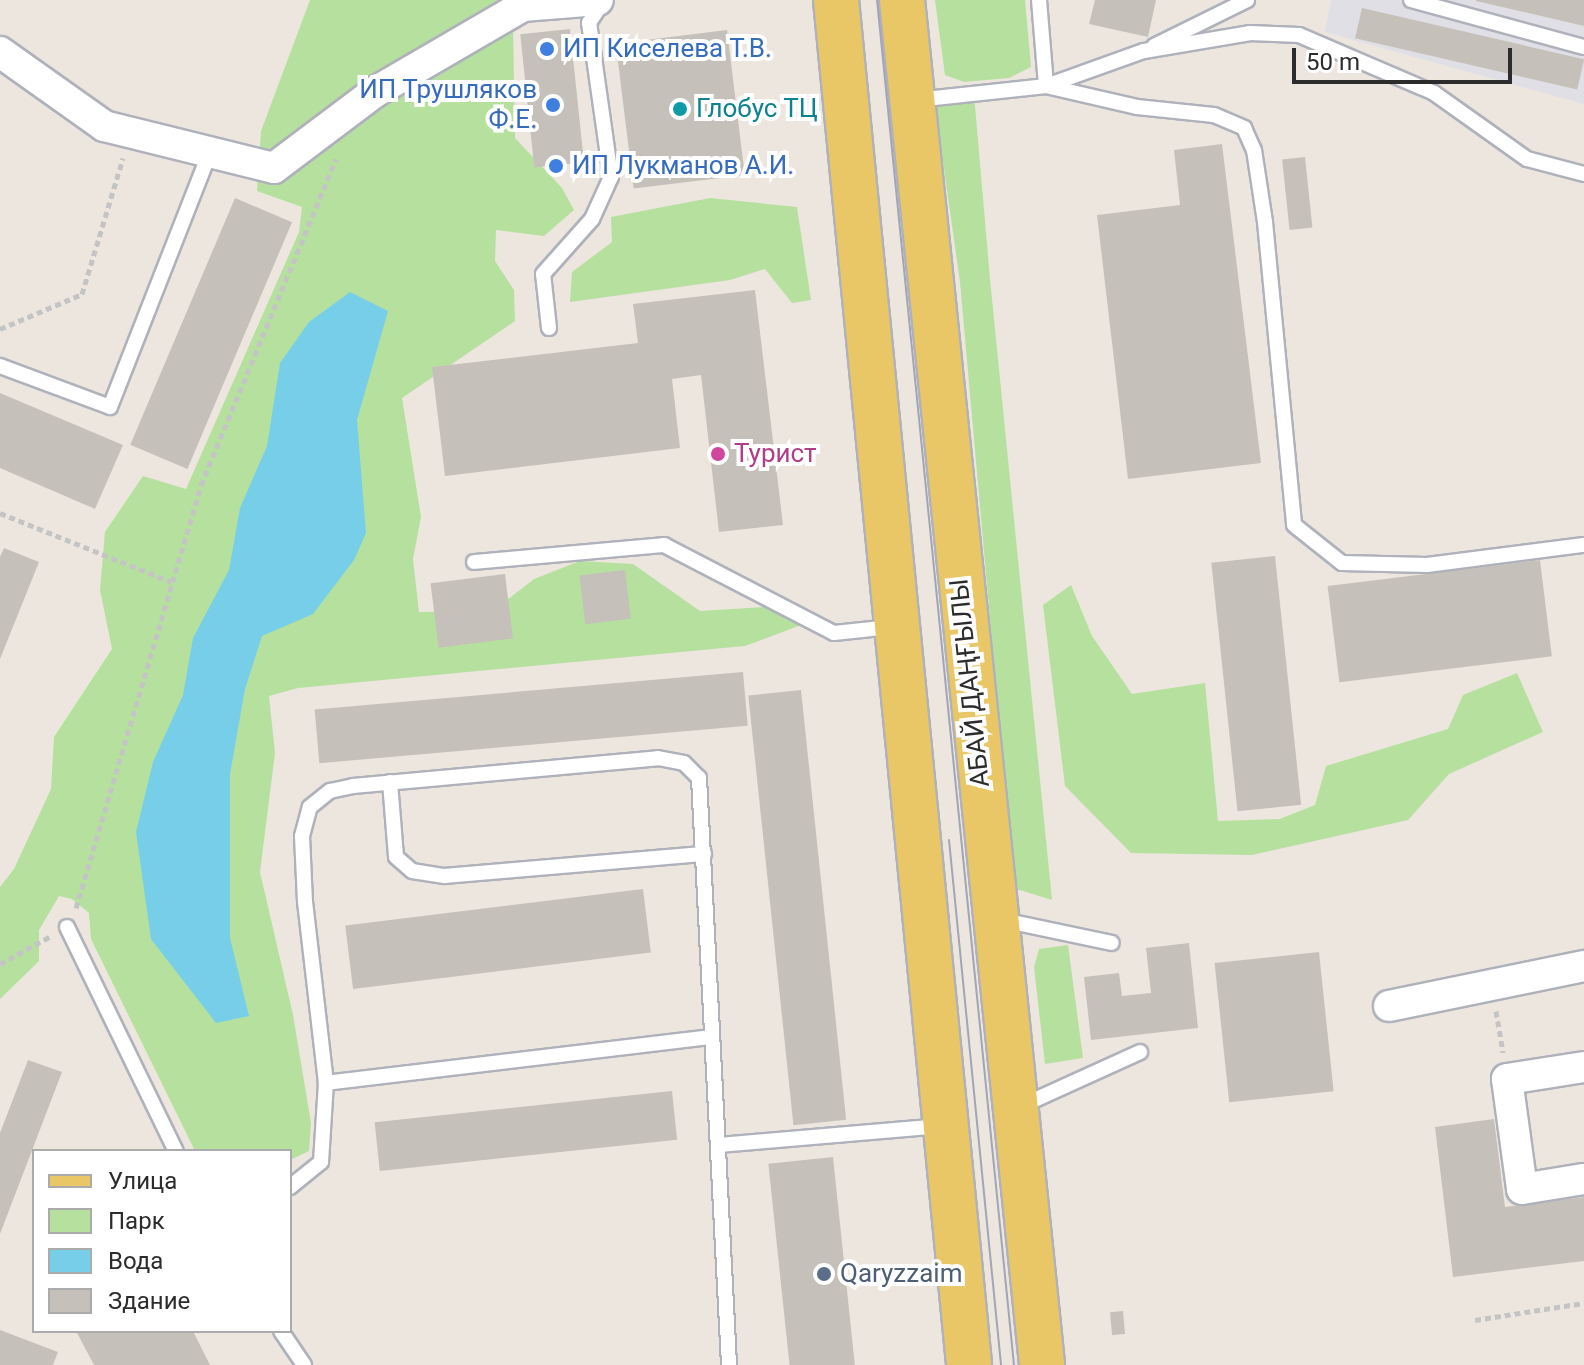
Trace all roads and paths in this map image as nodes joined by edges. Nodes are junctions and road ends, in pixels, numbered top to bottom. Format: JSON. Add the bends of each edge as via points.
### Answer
{"nodes":[{"id":1,"x":601,"y":0,"type":"edge"},
{"id":2,"x":836,"y":0,"type":"edge"},
{"id":3,"x":902,"y":0,"type":"edge"},
{"id":4,"x":1039,"y":0,"type":"edge"},
{"id":5,"x":1247,"y":0,"type":"edge"},
{"id":6,"x":1411,"y":0,"type":"edge"},
{"id":7,"x":1584,"y":47,"type":"edge"},
{"id":8,"x":1144,"y":51,"type":"junction"},
{"id":9,"x":0,"y":52,"type":"edge"},
{"id":10,"x":1046,"y":86,"type":"junction"},
{"id":11,"x":909,"y":101,"type":"junction"},
{"id":12,"x":342,"y":117,"type":"junction"},
{"id":13,"x":131,"y":133,"type":"junction"},
{"id":14,"x":210,"y":152,"type":"junction"},
{"id":15,"x":1584,"y":174,"type":"edge"},
{"id":16,"x":549,"y":328,"type":"dead end"},
{"id":17,"x":0,"y":329,"type":"edge"},
{"id":18,"x":0,"y":366,"type":"edge"},
{"id":19,"x":0,"y":513,"type":"edge"},
{"id":20,"x":1584,"y":545,"type":"edge"},
{"id":21,"x":474,"y":562,"type":"dead end"},
{"id":22,"x":172,"y":582,"type":"junction"},
{"id":23,"x":900,"y":626,"type":"junction"},
{"id":24,"x":390,"y":782,"type":"junction"},
{"id":25,"x":704,"y":854,"type":"junction"},
{"id":26,"x":995,"y":918,"type":"junction"},
{"id":27,"x":69,"y":925,"type":"joint"},
{"id":28,"x":1112,"y":943,"type":"dead end"},
{"id":29,"x":1584,"y":966,"type":"edge"},
{"id":30,"x":1491,"y":982,"type":"junction"},
{"id":31,"x":1389,"y":1006,"type":"dead end"},
{"id":32,"x":711,"y":1037,"type":"junction"},
{"id":33,"x":1140,"y":1052,"type":"dead end"},
{"id":34,"x":1505,"y":1062,"type":"dead end"},
{"id":35,"x":1584,"y":1067,"type":"edge"},
{"id":36,"x":326,"y":1083,"type":"junction"},
{"id":37,"x":1015,"y":1109,"type":"junction"},
{"id":38,"x":946,"y":1126,"type":"junction"},
{"id":39,"x":720,"y":1145,"type":"junction"},
{"id":40,"x":175,"y":1149,"type":"edge"},
{"id":41,"x":1584,"y":1179,"type":"edge"},
{"id":42,"x":292,"y":1185,"type":"edge"},
{"id":43,"x":1584,"y":1303,"type":"edge"},
{"id":44,"x":1475,"y":1320,"type":"dead end"},
{"id":45,"x":282,"y":1333,"type":"edge"},
{"id":46,"x":304,"y":1365,"type":"edge"},
{"id":47,"x":729,"y":1365,"type":"edge"},
{"id":48,"x":969,"y":1365,"type":"edge"},
{"id":49,"x":1042,"y":1365,"type":"edge"}],
"edges":[{"from":1,"to":12,"type":"street","via":[[523,6]]},
{"from":1,"to":16,"type":"lane","via":[[589,23],[611,177],[592,219],[543,274]]},
{"from":2,"to":23,"type":"main road"},
{"from":3,"to":11,"type":"main road","name":"АБАЙ ДАҢҒЫЛЫ"},
{"from":4,"to":10,"type":"lane"},
{"from":5,"to":8,"type":"lane"},
{"from":6,"to":7,"type":"lane"},
{"from":8,"to":10,"type":"lane"},
{"from":8,"to":15,"type":"lane","via":[[1250,33],[1299,35],[1434,93],[1527,159]]},
{"from":9,"to":13,"type":"street","via":[[104,126]]},
{"from":10,"to":11,"type":"lane"},
{"from":10,"to":20,"type":"lane","via":[[1137,107],[1214,115],[1244,128],[1254,150],[1265,222],[1294,525],[1319,548],[1342,563],[1427,565]]},
{"from":11,"to":26,"type":"main road","name":"АБАЙ ДАҢҒЫЛЫ"},
{"from":12,"to":14,"type":"street","via":[[274,168]]},
{"from":12,"to":22,"type":"path","via":[[334,165],[201,485]]},
{"from":13,"to":14,"type":"street"},
{"from":13,"to":17,"type":"path","via":[[82,294]]},
{"from":14,"to":18,"type":"lane","via":[[110,407]]},
{"from":19,"to":22,"type":"path"},
{"from":21,"to":23,"type":"lane","via":[[664,545],[834,633]]},
{"from":22,"to":27,"type":"path"},
{"from":23,"to":38,"type":"main road"},
{"from":24,"to":25,"type":"lane","via":[[396,857],[412,871],[445,876]]},
{"from":24,"to":25,"type":"lane","via":[[658,758],[684,763],[699,778]]},
{"from":24,"to":36,"type":"lane","via":[[330,791],[310,807],[302,836]]},
{"from":25,"to":32,"type":"lane"},
{"from":26,"to":28,"type":"lane"},
{"from":26,"to":37,"type":"main road","name":"АБАЙ ДАҢҒЫЛЫ"},
{"from":27,"to":40,"type":"lane"},
{"from":29,"to":30,"type":"street"},
{"from":30,"to":31,"type":"street"},
{"from":30,"to":34,"type":"path"},
{"from":32,"to":36,"type":"lane"},
{"from":32,"to":39,"type":"lane"},
{"from":33,"to":37,"type":"lane"},
{"from":35,"to":41,"type":"street","via":[[1507,1079],[1522,1189]]},
{"from":36,"to":42,"type":"lane","via":[[321,1162]]},
{"from":37,"to":49,"type":"main road","name":"АБАЙ ДАҢҒЫЛЫ"},
{"from":38,"to":39,"type":"lane"},
{"from":38,"to":48,"type":"main road"},
{"from":39,"to":47,"type":"lane"},
{"from":43,"to":44,"type":"path"},
{"from":45,"to":46,"type":"lane"}]}
